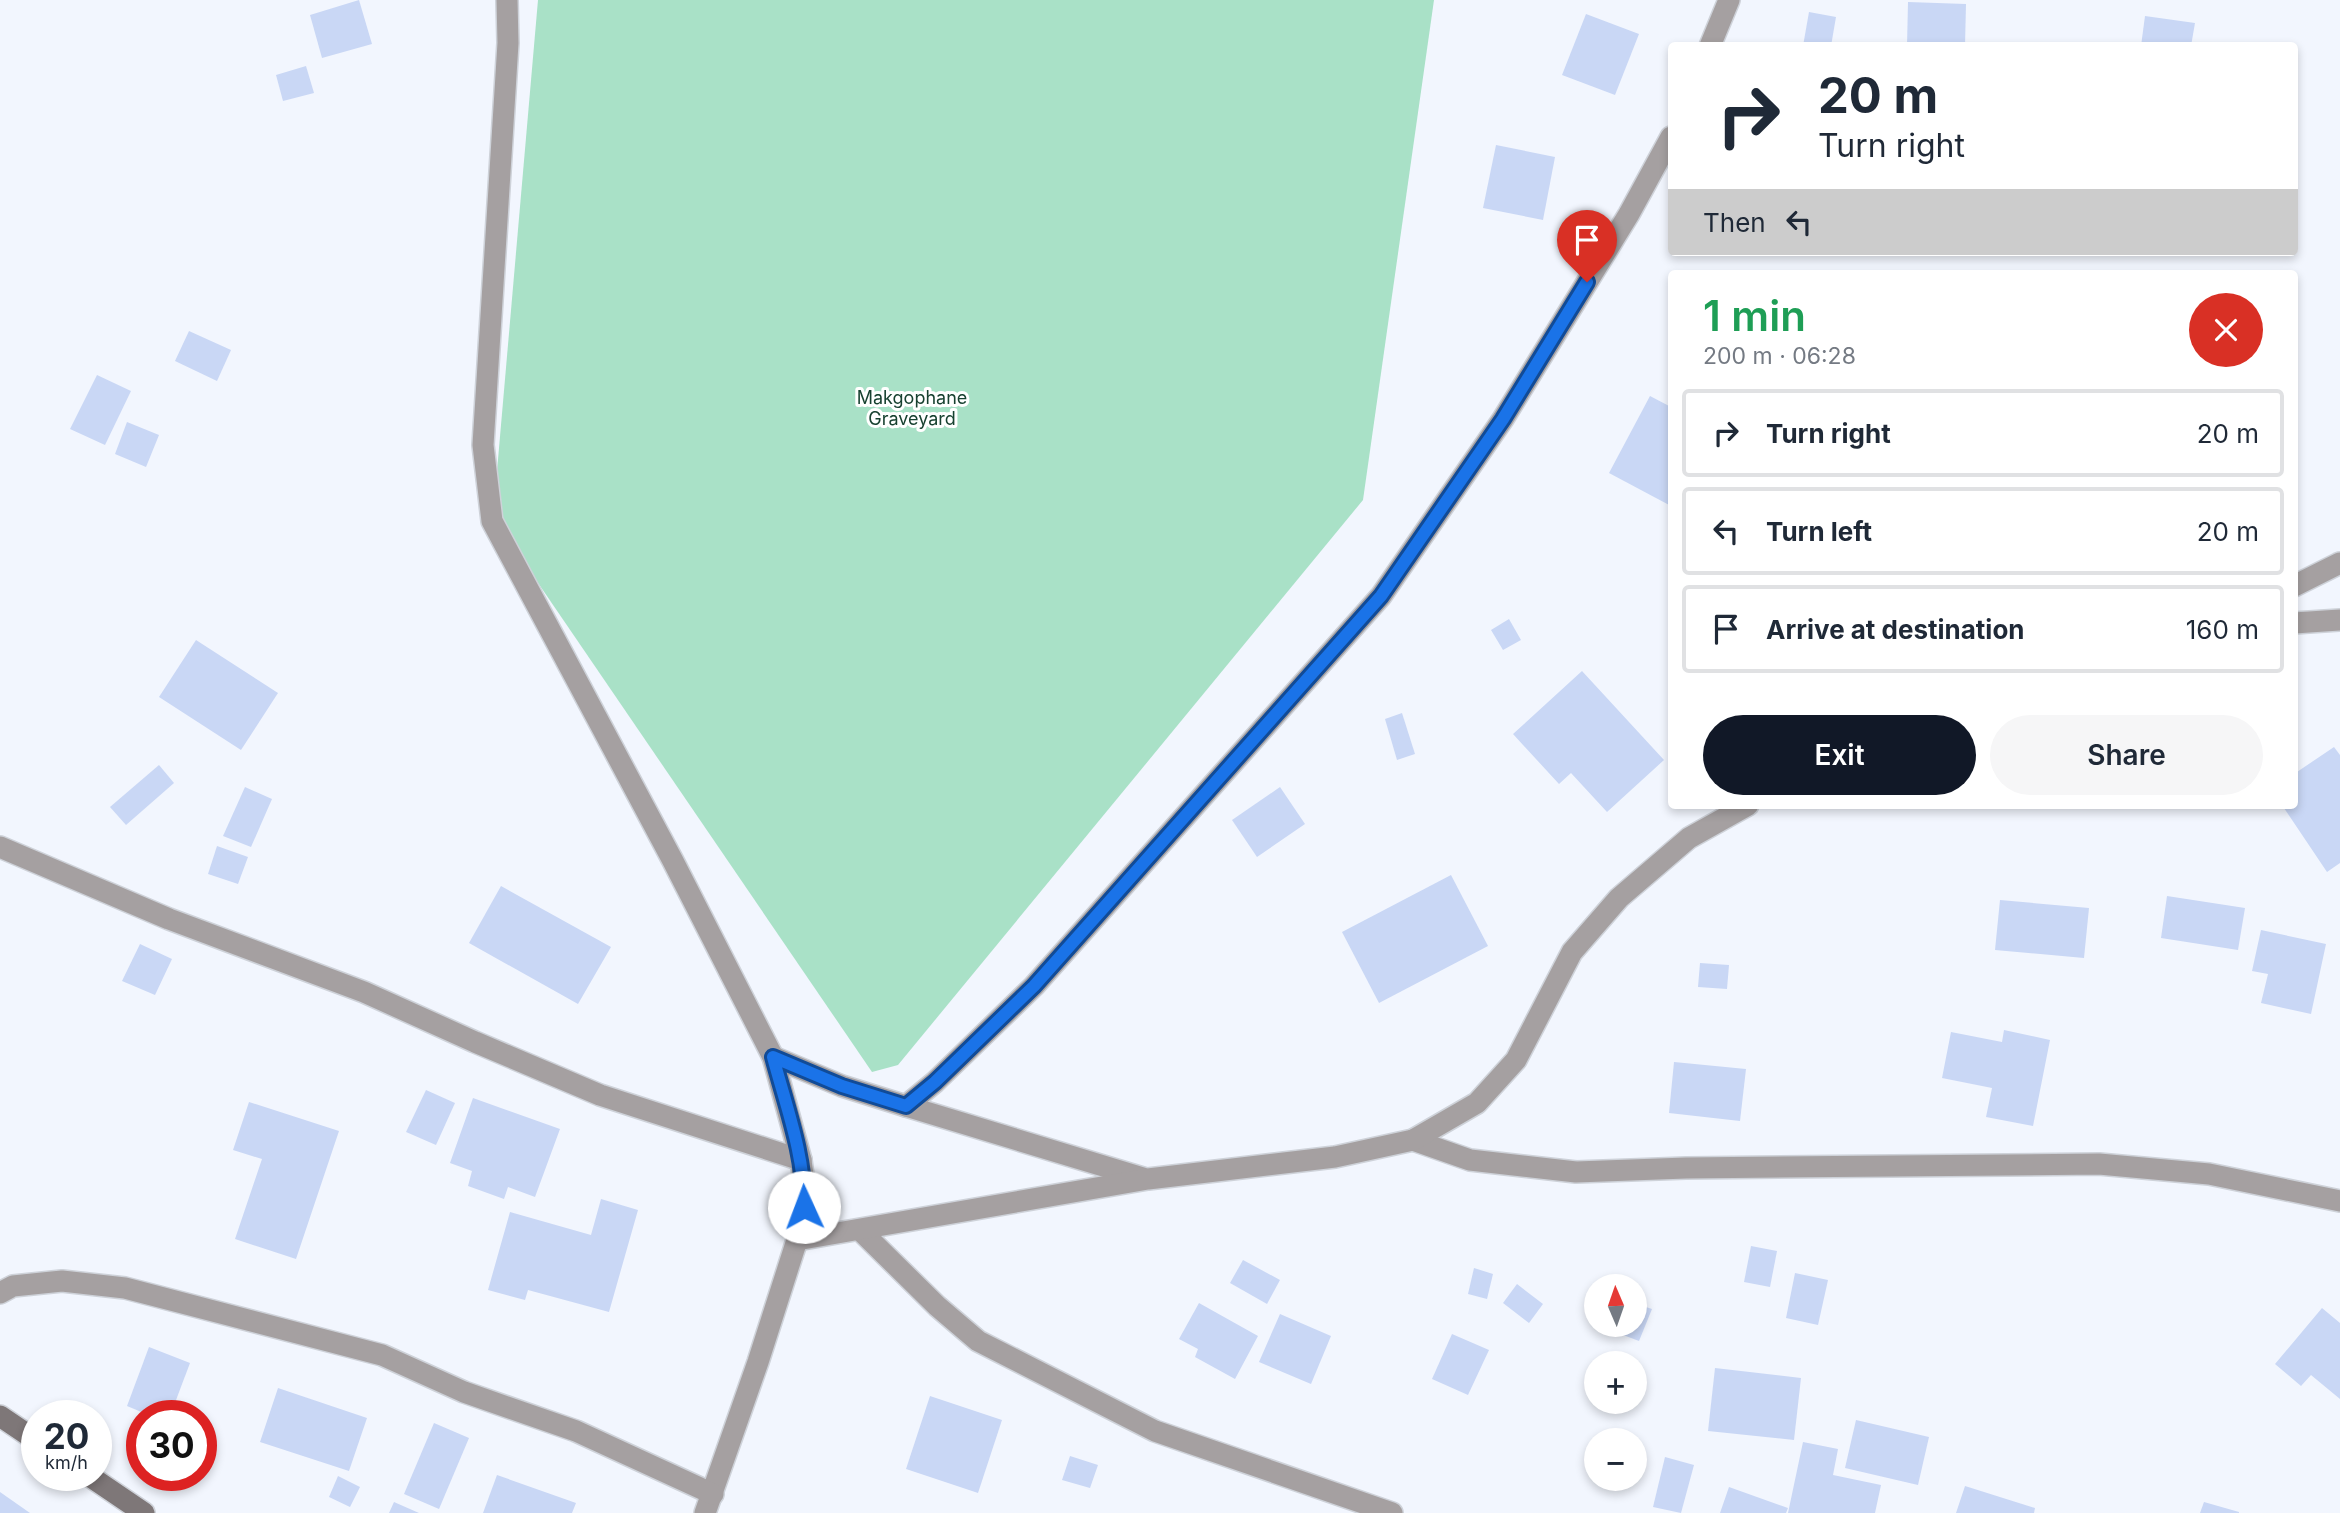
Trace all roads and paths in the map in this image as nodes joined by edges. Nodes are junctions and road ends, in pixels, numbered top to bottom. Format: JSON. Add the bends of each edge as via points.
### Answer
{"nodes":[{"id":1,"x":507,"y":0,"type":"edge"},
{"id":2,"x":1729,"y":0,"type":"edge"},
{"id":3,"x":1712,"y":42,"type":"edge"},
{"id":4,"x":1668,"y":142,"type":"edge"},
{"id":5,"x":2340,"y":563,"type":"edge"},
{"id":6,"x":2298,"y":584,"type":"edge"},
{"id":7,"x":2340,"y":620,"type":"edge"},
{"id":8,"x":2298,"y":623,"type":"edge"},
{"id":9,"x":1741,"y":809,"type":"edge"},
{"id":10,"x":0,"y":847,"type":"edge"},
{"id":11,"x":773,"y":1057,"type":"junction"},
{"id":12,"x":906,"y":1106,"type":"junction"},
{"id":13,"x":1413,"y":1140,"type":"junction"},
{"id":14,"x":801,"y":1160,"type":"junction"},
{"id":15,"x":1149,"y":1180,"type":"junction"},
{"id":16,"x":2340,"y":1201,"type":"edge"},
{"id":17,"x":861,"y":1231,"type":"junction"},
{"id":18,"x":797,"y":1240,"type":"junction"},
{"id":19,"x":0,"y":1293,"type":"edge"},
{"id":20,"x":0,"y":1416,"type":"edge"},
{"id":21,"x":21,"y":1430,"type":"edge"},
{"id":22,"x":112,"y":1491,"type":"edge"},
{"id":23,"x":709,"y":1504,"type":"edge"},
{"id":24,"x":144,"y":1513,"type":"edge"},
{"id":25,"x":1392,"y":1513,"type":"edge"}],
"edges":[{"from":1,"to":11,"type":"street","via":[[483,445],[492,521]]},
{"from":2,"to":3,"type":"street"},
{"from":4,"to":12,"type":"street","via":[[1503,419],[1381,596],[1034,986]]},
{"from":5,"to":6,"type":"street"},
{"from":7,"to":8,"type":"street"},
{"from":9,"to":13,"type":"street","via":[[1689,838],[1619,898],[1572,953],[1516,1060],[1477,1103]]},
{"from":10,"to":14,"type":"street","via":[[169,919],[364,992],[600,1095]]},
{"from":11,"to":12,"type":"street"},
{"from":11,"to":14,"type":"street"},
{"from":12,"to":15,"type":"street"},
{"from":13,"to":15,"type":"street","via":[[1335,1157]]},
{"from":13,"to":16,"type":"street","via":[[1470,1160],[1576,1172],[2099,1164],[2209,1174]]},
{"from":14,"to":18,"type":"street","via":[[804,1207]]},
{"from":15,"to":17,"type":"street"},
{"from":17,"to":18,"type":"street"},
{"from":17,"to":25,"type":"street","via":[[978,1341],[1155,1431]]},
{"from":18,"to":23,"type":"street"},
{"from":19,"to":23,"type":"street","via":[[13,1286],[62,1281],[125,1288],[382,1355],[464,1392],[576,1431]]},
{"from":20,"to":21,"type":"street"},
{"from":22,"to":24,"type":"street"}]}
